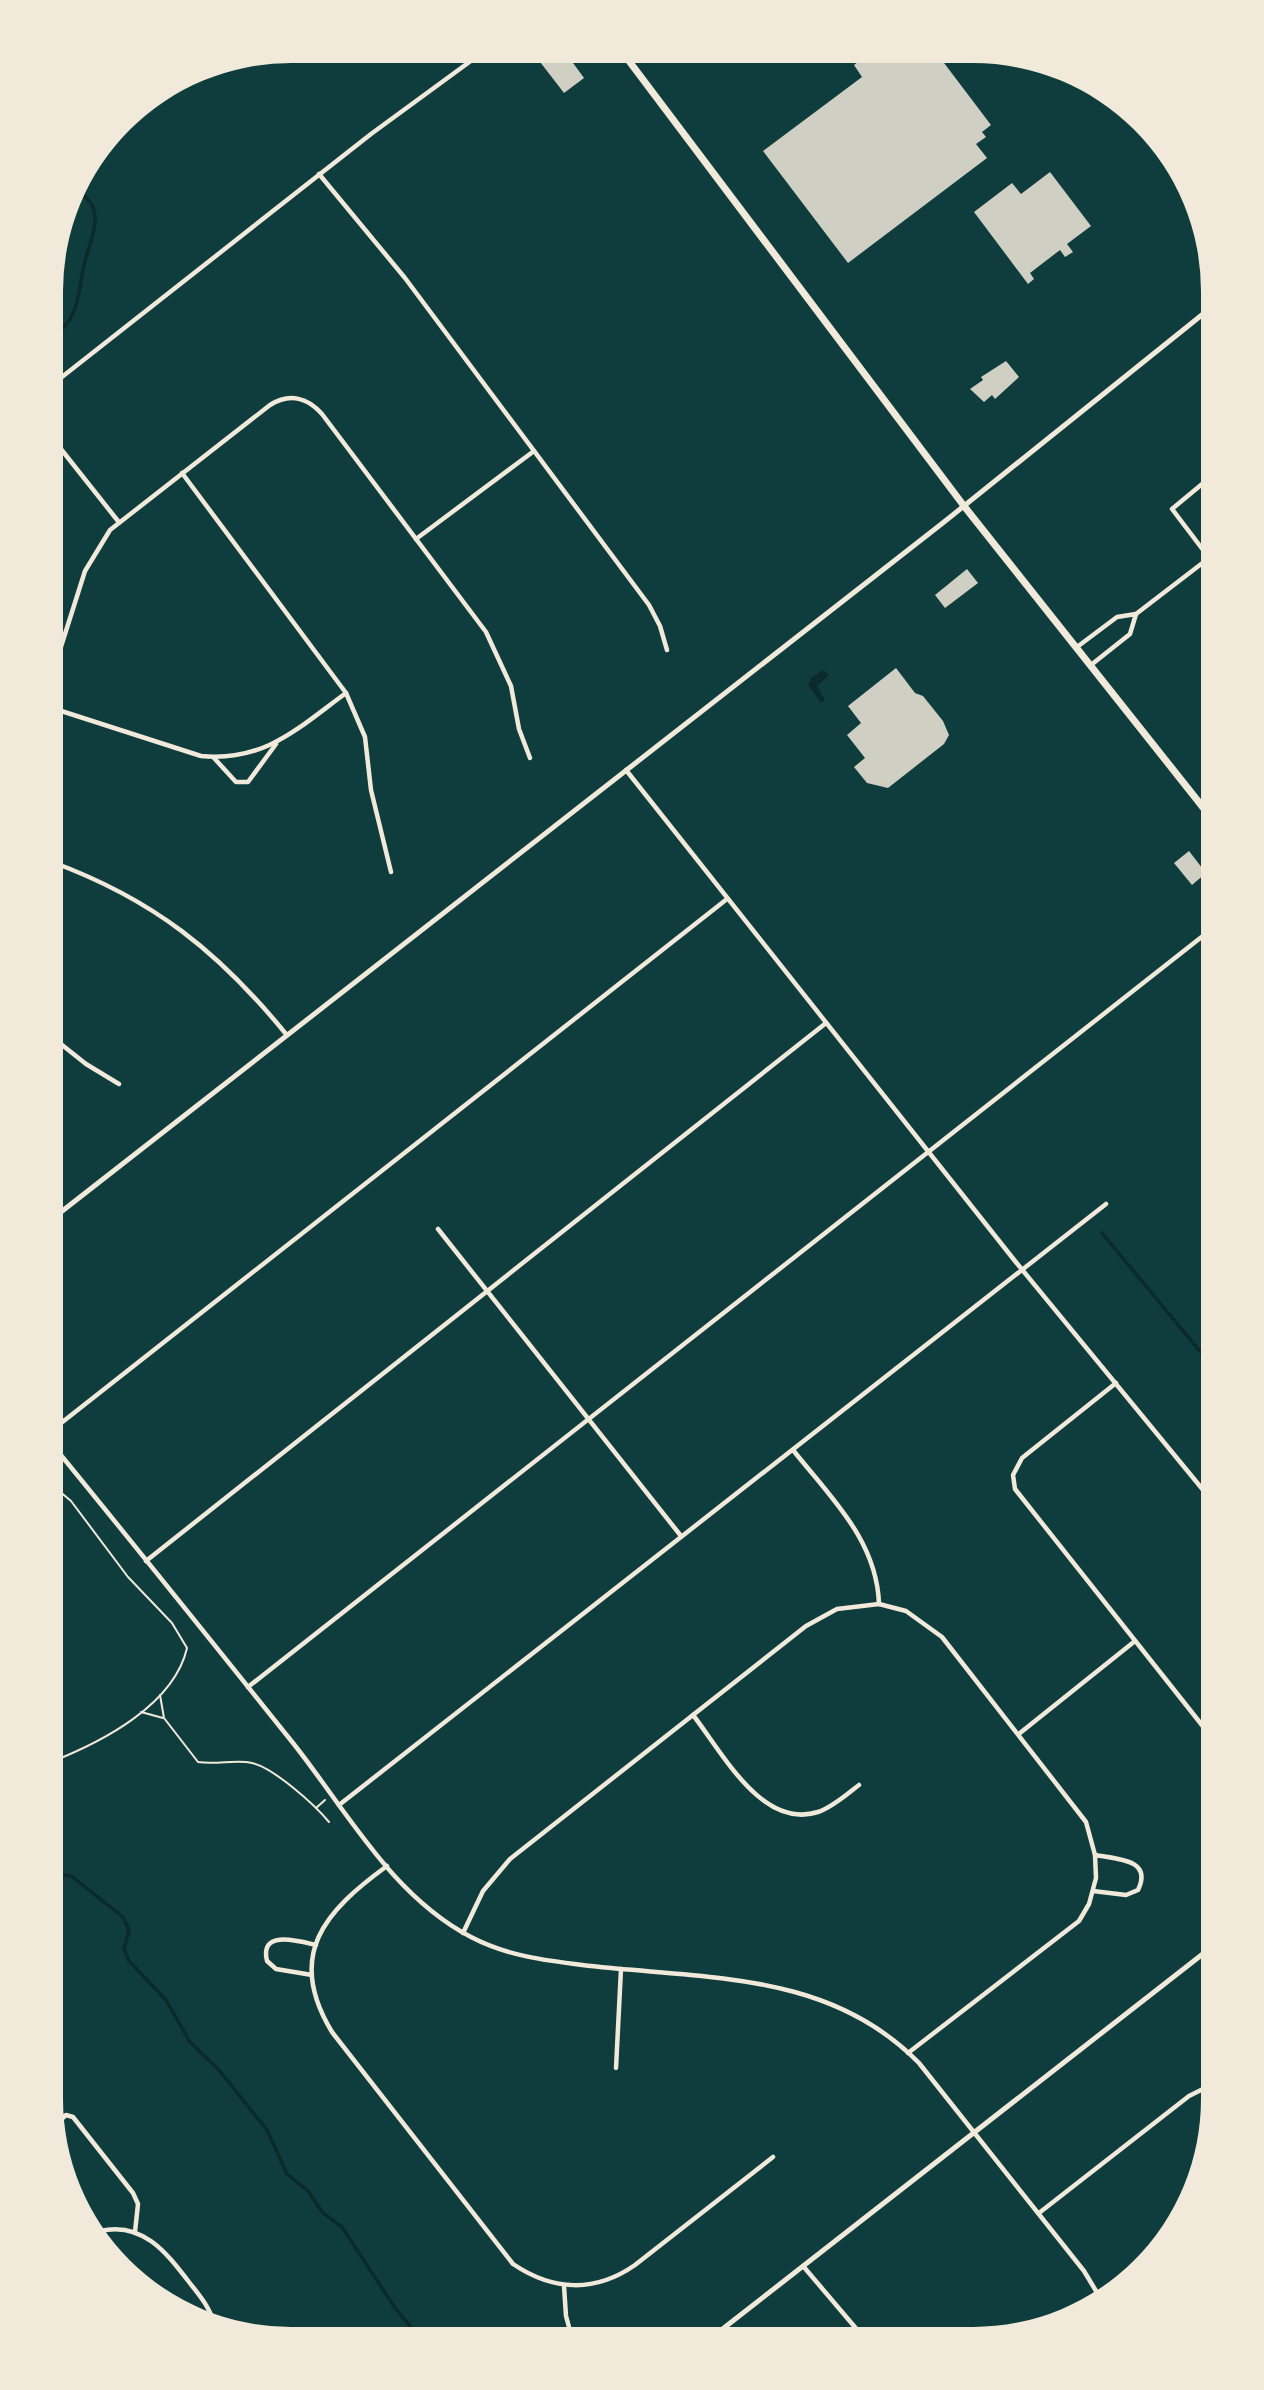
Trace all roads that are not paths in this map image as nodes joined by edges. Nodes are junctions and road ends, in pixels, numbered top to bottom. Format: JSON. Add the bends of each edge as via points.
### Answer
{"nodes":[{"id":1,"x":469,"y":63,"type":"edge"},
{"id":2,"x":632,"y":63,"type":"edge"},
{"id":3,"x":319,"y":174,"type":"junction"},
{"id":4,"x":1201,"y":316,"type":"edge"},
{"id":5,"x":63,"y":376,"type":"edge"},
{"id":6,"x":534,"y":451,"type":"junction"},
{"id":7,"x":63,"y":453,"type":"edge"},
{"id":8,"x":182,"y":473,"type":"junction"},
{"id":9,"x":1201,"y":485,"type":"edge"},
{"id":10,"x":964,"y":506,"type":"junction"},
{"id":11,"x":118,"y":521,"type":"junction"},
{"id":12,"x":416,"y":539,"type":"junction"},
{"id":13,"x":1201,"y":547,"type":"edge"},
{"id":14,"x":1201,"y":567,"type":"edge"},
{"id":15,"x":1136,"y":614,"type":"junction"},
{"id":16,"x":63,"y":641,"type":"edge"},
{"id":17,"x":1076,"y":648,"type":"junction"},
{"id":18,"x":667,"y":650,"type":"dead end"},
{"id":19,"x":1090,"y":666,"type":"junction"},
{"id":20,"x":346,"y":693,"type":"junction"},
{"id":21,"x":63,"y":712,"type":"edge"},
{"id":22,"x":276,"y":744,"type":"junction"},
{"id":23,"x":214,"y":757,"type":"junction"},
{"id":24,"x":530,"y":758,"type":"dead end"},
{"id":25,"x":626,"y":770,"type":"junction"},
{"id":26,"x":1201,"y":805,"type":"edge"},
{"id":27,"x":63,"y":867,"type":"edge"},
{"id":28,"x":391,"y":872,"type":"dead end"},
{"id":29,"x":727,"y":899,"type":"junction"},
{"id":30,"x":1201,"y":937,"type":"edge"},
{"id":31,"x":826,"y":1023,"type":"junction"},
{"id":32,"x":286,"y":1034,"type":"junction"},
{"id":33,"x":63,"y":1046,"type":"edge"},
{"id":34,"x":119,"y":1084,"type":"dead end"},
{"id":35,"x":928,"y":1152,"type":"junction"},
{"id":36,"x":1106,"y":1204,"type":"dead end"},
{"id":37,"x":63,"y":1210,"type":"edge"},
{"id":38,"x":438,"y":1229,"type":"dead end"},
{"id":39,"x":1022,"y":1270,"type":"junction"},
{"id":40,"x":487,"y":1290,"type":"junction"},
{"id":41,"x":1116,"y":1383,"type":"junction"},
{"id":42,"x":588,"y":1419,"type":"junction"},
{"id":43,"x":63,"y":1422,"type":"edge"},
{"id":44,"x":793,"y":1450,"type":"junction"},
{"id":45,"x":63,"y":1459,"type":"edge"},
{"id":46,"x":1201,"y":1487,"type":"edge"},
{"id":47,"x":681,"y":1536,"type":"junction"},
{"id":48,"x":146,"y":1561,"type":"junction"},
{"id":49,"x":879,"y":1604,"type":"junction"},
{"id":50,"x":1135,"y":1641,"type":"junction"},
{"id":51,"x":248,"y":1687,"type":"junction"},
{"id":52,"x":693,"y":1715,"type":"junction"},
{"id":53,"x":1201,"y":1724,"type":"edge"},
{"id":54,"x":1020,"y":1733,"type":"junction"},
{"id":55,"x":859,"y":1785,"type":"dead end"},
{"id":56,"x":339,"y":1805,"type":"junction"},
{"id":57,"x":1095,"y":1855,"type":"junction"},
{"id":58,"x":387,"y":1866,"type":"junction"},
{"id":59,"x":1093,"y":1891,"type":"junction"},
{"id":60,"x":463,"y":1933,"type":"junction"},
{"id":61,"x":316,"y":1945,"type":"junction"},
{"id":62,"x":1201,"y":1955,"type":"edge"},
{"id":63,"x":621,"y":1969,"type":"junction"},
{"id":64,"x":312,"y":1975,"type":"junction"},
{"id":65,"x":908,"y":2053,"type":"junction"},
{"id":66,"x":617,"y":2068,"type":"dead end"},
{"id":67,"x":1201,"y":2090,"type":"edge"},
{"id":68,"x":63,"y":2117,"type":"edge"},
{"id":69,"x":974,"y":2133,"type":"junction"},
{"id":70,"x":773,"y":2157,"type":"dead end"},
{"id":71,"x":1039,"y":2213,"type":"junction"},
{"id":72,"x":105,"y":2231,"type":"edge"},
{"id":73,"x":135,"y":2232,"type":"junction"},
{"id":74,"x":803,"y":2266,"type":"junction"},
{"id":75,"x":564,"y":2286,"type":"junction"},
{"id":76,"x":1096,"y":2291,"type":"edge"},
{"id":77,"x":209,"y":2312,"type":"edge"},
{"id":78,"x":569,"y":2327,"type":"edge"},
{"id":79,"x":726,"y":2327,"type":"edge"},
{"id":80,"x":855,"y":2327,"type":"edge"}],
"edges":[{"from":1,"to":3,"type":"street"},
{"from":2,"to":10,"type":"main road"},
{"from":3,"to":5,"type":"street"},
{"from":3,"to":6,"type":"street","via":[[405,278]]},
{"from":4,"to":10,"type":"street"},
{"from":6,"to":12,"type":"street"},
{"from":6,"to":18,"type":"street","via":[[649,605]]},
{"from":7,"to":11,"type":"street"},
{"from":8,"to":11,"type":"street"},
{"from":8,"to":12,"type":"street","via":[[270,405],[293,398],[316,408]]},
{"from":8,"to":20,"type":"street"},
{"from":9,"to":13,"type":"street","via":[[1172,509]]},
{"from":10,"to":17,"type":"main road"},
{"from":10,"to":25,"type":"street"},
{"from":11,"to":16,"type":"street","via":[[90,558]]},
{"from":12,"to":24,"type":"street","via":[[496,650],[512,686],[519,729]]},
{"from":14,"to":15,"type":"street"},
{"from":15,"to":17,"type":"street","via":[[1117,617]]},
{"from":15,"to":19,"type":"street","via":[[1130,634]]},
{"from":17,"to":19,"type":"main road"},
{"from":19,"to":26,"type":"main road"},
{"from":20,"to":22,"type":"street"},
{"from":20,"to":28,"type":"street","via":[[365,737],[371,790]]},
{"from":21,"to":23,"type":"street"},
{"from":22,"to":23,"type":"street","via":[[241,756]]},
{"from":22,"to":23,"type":"street","via":[[248,782],[236,782]]},
{"from":25,"to":29,"type":"street"},
{"from":25,"to":32,"type":"street"},
{"from":27,"to":32,"type":"street","via":[[124,893],[194,938],[253,994]]},
{"from":29,"to":31,"type":"street"},
{"from":29,"to":43,"type":"street"},
{"from":30,"to":35,"type":"street"},
{"from":31,"to":35,"type":"street"},
{"from":31,"to":40,"type":"street"},
{"from":32,"to":37,"type":"street"},
{"from":33,"to":34,"type":"street"},
{"from":35,"to":39,"type":"street"},
{"from":35,"to":42,"type":"street"},
{"from":36,"to":39,"type":"street"},
{"from":38,"to":40,"type":"street"},
{"from":39,"to":41,"type":"street"},
{"from":39,"to":44,"type":"street"},
{"from":40,"to":42,"type":"street"},
{"from":40,"to":48,"type":"street"},
{"from":41,"to":46,"type":"street"},
{"from":41,"to":50,"type":"street","via":[[1022,1458],[1015,1467],[1013,1483]]},
{"from":42,"to":47,"type":"street"},
{"from":42,"to":51,"type":"street"},
{"from":44,"to":47,"type":"street"},
{"from":44,"to":49,"type":"street","via":[[865,1543],[876,1572]]},
{"from":45,"to":48,"type":"street"},
{"from":47,"to":56,"type":"street"},
{"from":48,"to":51,"type":"street"},
{"from":49,"to":52,"type":"street","via":[[850,1605],[819,1617]]},
{"from":49,"to":54,"type":"street","via":[[906,1611],[934,1629]]},
{"from":50,"to":53,"type":"street"},
{"from":50,"to":54,"type":"street"},
{"from":51,"to":56,"type":"street"},
{"from":52,"to":55,"type":"street","via":[[753,1792],[776,1810],[800,1815],[816,1812]]},
{"from":52,"to":60,"type":"street","via":[[510,1858],[484,1891]]},
{"from":54,"to":57,"type":"street","via":[[1086,1822]]},
{"from":56,"to":58,"type":"street"},
{"from":57,"to":59,"type":"street"},
{"from":57,"to":59,"type":"street","via":[[1132,1862],[1141,1870],[1143,1880],[1138,1890],[1126,1895]]},
{"from":58,"to":60,"type":"street","via":[[421,1903]]},
{"from":58,"to":61,"type":"street","via":[[343,1900],[323,1926]]},
{"from":59,"to":65,"type":"street","via":[[1069,1931]]},
{"from":60,"to":63,"type":"street","via":[[526,1957]]},
{"from":61,"to":64,"type":"street"},
{"from":61,"to":64,"type":"street","via":[[278,1939],[265,1952],[276,1969]]},
{"from":62,"to":69,"type":"street"},
{"from":63,"to":65,"type":"street","via":[[809,1994],[861,2017]]},
{"from":63,"to":66,"type":"street"},
{"from":64,"to":75,"type":"street","via":[[318,2006],[332,2032],[500,2251],[528,2274]]},
{"from":65,"to":69,"type":"street"},
{"from":67,"to":71,"type":"street"},
{"from":68,"to":73,"type":"street","via":[[73,2117],[138,2204]]},
{"from":69,"to":71,"type":"street"},
{"from":69,"to":74,"type":"street"},
{"from":70,"to":75,"type":"street","via":[[623,2273],[594,2285]]},
{"from":71,"to":76,"type":"street"},
{"from":72,"to":73,"type":"street"},
{"from":73,"to":77,"type":"street","via":[[171,2259]]},
{"from":74,"to":79,"type":"street"},
{"from":74,"to":80,"type":"street"},
{"from":75,"to":78,"type":"street"}]}
